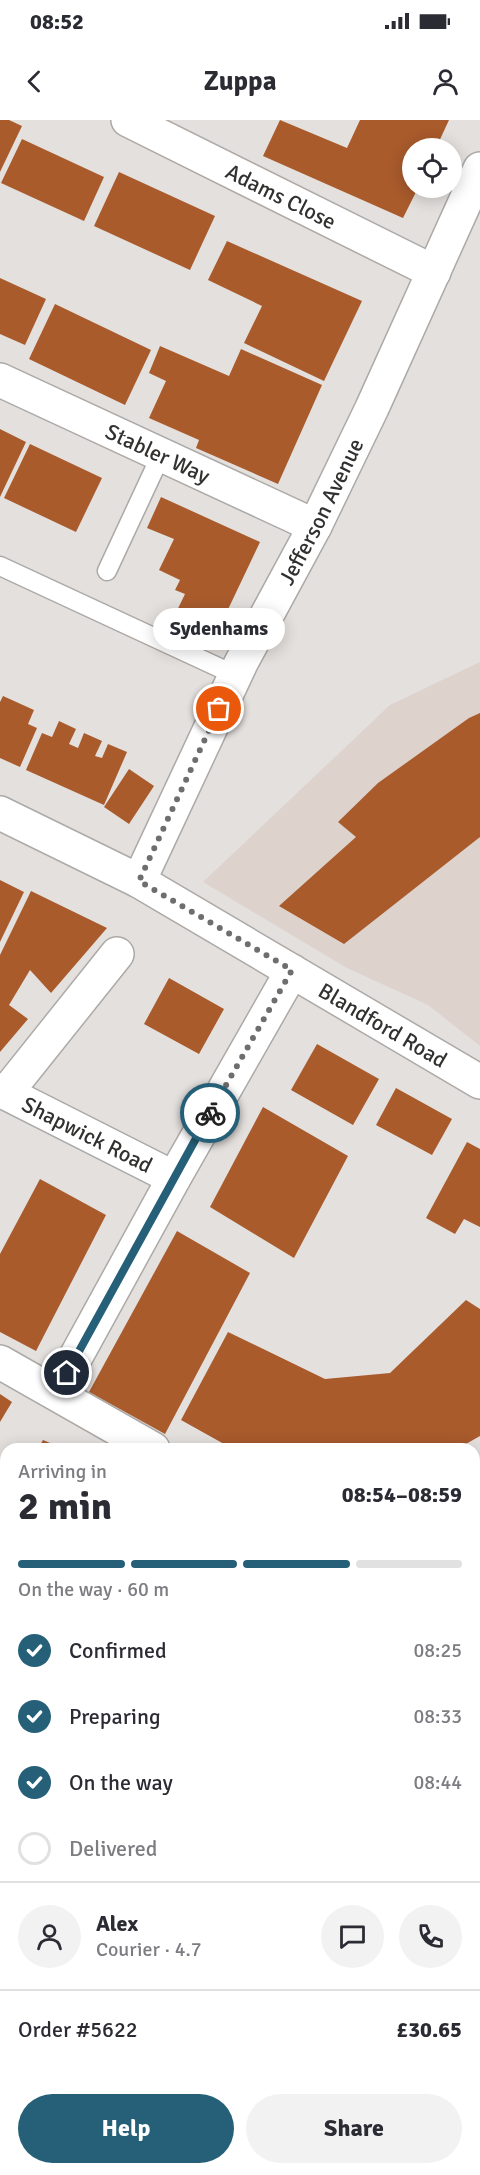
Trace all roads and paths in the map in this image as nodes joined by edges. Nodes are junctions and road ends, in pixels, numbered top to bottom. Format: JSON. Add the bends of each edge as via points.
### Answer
{"nodes":[{"id":1,"x":128,"y":120,"type":"edge"},
{"id":2,"x":480,"y":169,"type":"edge"},
{"id":3,"x":434,"y":272,"type":"junction"},
{"id":4,"x":0,"y":380,"type":"edge"},
{"id":5,"x":161,"y":455,"type":"junction"},
{"id":6,"x":315,"y":526,"type":"junction"},
{"id":7,"x":0,"y":566,"type":"edge"},
{"id":8,"x":107,"y":572,"type":"dead end"},
{"id":9,"x":235,"y":675,"type":"junction"},
{"id":10,"x":0,"y":813,"type":"edge"},
{"id":11,"x":139,"y":881,"type":"junction"},
{"id":12,"x":117,"y":954,"type":"dead end"},
{"id":13,"x":292,"y":970,"type":"junction"},
{"id":14,"x":480,"y":1083,"type":"edge"},
{"id":15,"x":3,"y":1092,"type":"edge"},
{"id":16,"x":174,"y":1178,"type":"junction"},
{"id":17,"x":0,"y":1362,"type":"edge"},
{"id":18,"x":56,"y":1393,"type":"junction"},
{"id":19,"x":143,"y":1443,"type":"edge"}],
"edges":[{"from":1,"to":3,"type":"main road","name":"Adams Close"},
{"from":2,"to":3,"type":"main road","name":"Jefferson Avenue"},
{"from":3,"to":6,"type":"main road","name":"Jefferson Avenue"},
{"from":4,"to":5,"type":"main road","name":"Stabler Way"},
{"from":5,"to":6,"type":"main road","name":"Stabler Way"},
{"from":5,"to":8,"type":"lane"},
{"from":6,"to":9,"type":"main road","name":"Jefferson Avenue"},
{"from":7,"to":9,"type":"lane"},
{"from":9,"to":11,"type":"main road","name":"Jefferson Avenue"},
{"from":10,"to":11,"type":"main road","name":"Blandford Road"},
{"from":11,"to":13,"type":"main road","name":"Blandford Road"},
{"from":12,"to":15,"type":"main road"},
{"from":13,"to":14,"type":"main road","name":"Blandford Road"},
{"from":13,"to":16,"type":"main road"},
{"from":15,"to":16,"type":"main road","name":"Shapwick Road"},
{"from":16,"to":18,"type":"main road"},
{"from":17,"to":18,"type":"main road"},
{"from":18,"to":19,"type":"main road"}]}
